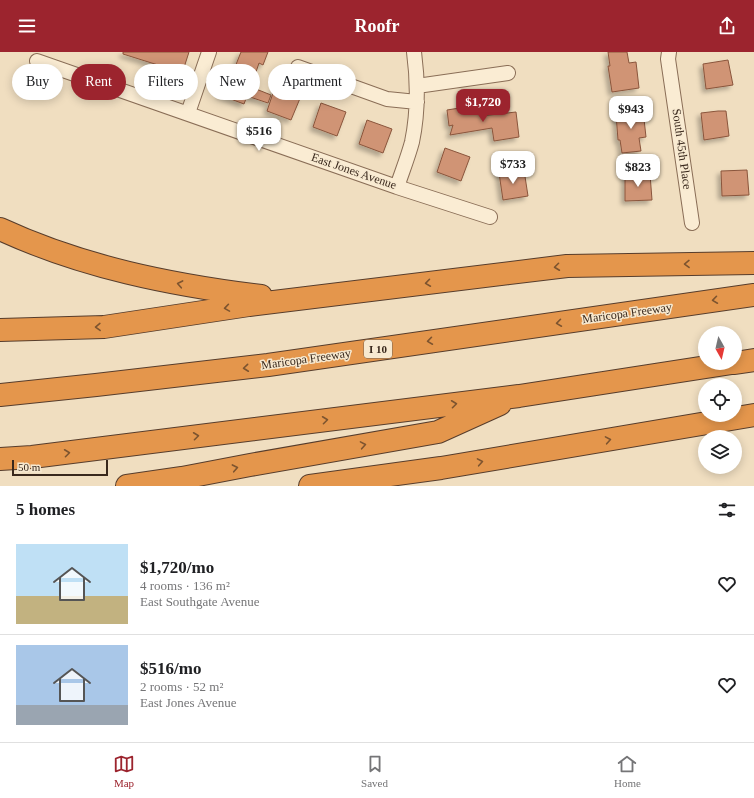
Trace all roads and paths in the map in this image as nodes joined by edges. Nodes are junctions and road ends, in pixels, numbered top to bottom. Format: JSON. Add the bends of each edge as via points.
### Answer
{"nodes":[{"id":1,"x":209,"y":52,"type":"edge"},
{"id":2,"x":414,"y":52,"type":"edge"},
{"id":3,"x":669,"y":52,"type":"edge"},
{"id":4,"x":37,"y":61,"type":"dead end"},
{"id":5,"x":508,"y":73,"type":"dead end"},
{"id":6,"x":417,"y":86,"type":"junction"},
{"id":7,"x":356,"y":88,"type":"edge"},
{"id":8,"x":417,"y":102,"type":"junction"},
{"id":9,"x":188,"y":113,"type":"junction"},
{"id":10,"x":397,"y":187,"type":"junction"},
{"id":11,"x":490,"y":217,"type":"dead end"},
{"id":12,"x":692,"y":223,"type":"dead end"},
{"id":13,"x":0,"y":229,"type":"edge"},
{"id":14,"x":754,"y":263,"type":"edge"},
{"id":15,"x":754,"y":295,"type":"edge"},
{"id":16,"x":293,"y":300,"type":"junction"},
{"id":17,"x":0,"y":330,"type":"edge"},
{"id":18,"x":754,"y":360,"type":"edge"},
{"id":19,"x":742,"y":362,"type":"edge"},
{"id":20,"x":698,"y":369,"type":"edge"},
{"id":21,"x":0,"y":395,"type":"edge"},
{"id":22,"x":519,"y":396,"type":"junction"},
{"id":23,"x":754,"y":415,"type":"edge"},
{"id":24,"x":0,"y":459,"type":"edge"},
{"id":25,"x":441,"y":468,"type":"junction"},
{"id":26,"x":127,"y":486,"type":"edge"},
{"id":27,"x":310,"y":486,"type":"edge"},
{"id":28,"x":368,"y":486,"type":"edge"}],
"edges":[{"from":1,"to":9,"type":"street"},
{"from":2,"to":6,"type":"street"},
{"from":3,"to":12,"type":"street","name":"South 45th Place"},
{"from":4,"to":9,"type":"street","name":"East Jones Avenue"},
{"from":5,"to":6,"type":"street"},
{"from":6,"to":8,"type":"street"},
{"from":7,"to":8,"type":"street","via":[[387,99]]},
{"from":8,"to":10,"type":"street","via":[[412,141]]},
{"from":9,"to":10,"type":"street","name":"East Jones Avenue"},
{"from":10,"to":11,"type":"street","name":"East Jones Avenue"},
{"from":16,"to":13,"type":"highway","one_way":true,"via":[[181,285],[110,268],[65,256]]},
{"from":14,"to":16,"type":"highway","one_way":true,"via":[[567,266]]},
{"from":15,"to":21,"type":"highway","name":"Maricopa Freeway","number":"I 10","one_way":true,"via":[[268,365]]},
{"from":16,"to":17,"type":"highway","one_way":true,"via":[[104,327]]},
{"from":18,"to":19,"type":"highway"},
{"from":20,"to":22,"type":"highway"},
{"from":24,"to":22,"type":"highway","one_way":true},
{"from":26,"to":22,"type":"highway","one_way":true,"via":[[438,432]]},
{"from":25,"to":23,"type":"highway","one_way":true},
{"from":25,"to":27,"type":"highway"},
{"from":25,"to":28,"type":"highway"}]}
